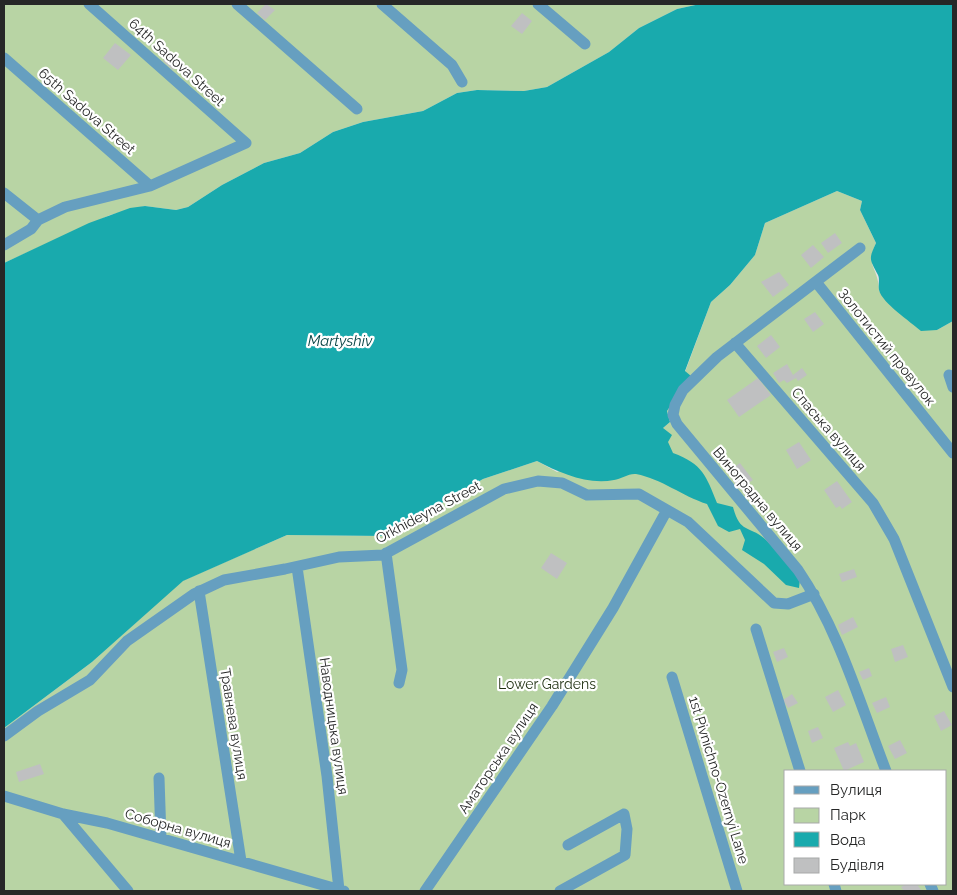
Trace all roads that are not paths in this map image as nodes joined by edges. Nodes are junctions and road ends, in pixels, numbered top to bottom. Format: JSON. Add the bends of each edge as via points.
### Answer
{"nodes":[{"id":1,"x":89,"y":4,"type":"edge"},
{"id":2,"x":237,"y":4,"type":"edge"},
{"id":3,"x":382,"y":4,"type":"edge"},
{"id":4,"x":538,"y":4,"type":"edge"},
{"id":5,"x":585,"y":44,"type":"dead end"},
{"id":6,"x":4,"y":58,"type":"edge"},
{"id":7,"x":462,"y":82,"type":"dead end"},
{"id":8,"x":358,"y":109,"type":"dead end"},
{"id":9,"x":150,"y":186,"type":"junction"},
{"id":10,"x":4,"y":193,"type":"edge"},
{"id":11,"x":38,"y":220,"type":"junction"},
{"id":12,"x":4,"y":246,"type":"edge"},
{"id":13,"x":860,"y":248,"type":"dead end"},
{"id":14,"x":816,"y":282,"type":"junction"},
{"id":15,"x":734,"y":343,"type":"junction"},
{"id":16,"x":950,"y":375,"type":"dead end"},
{"id":17,"x":953,"y":387,"type":"edge"},
{"id":18,"x":953,"y":453,"type":"edge"},
{"id":19,"x":667,"y":510,"type":"junction"},
{"id":20,"x":386,"y":553,"type":"junction"},
{"id":21,"x":297,"y":567,"type":"junction"},
{"id":22,"x":199,"y":591,"type":"junction"},
{"id":23,"x":814,"y":594,"type":"junction"},
{"id":24,"x":756,"y":629,"type":"dead end"},
{"id":25,"x":672,"y":677,"type":"dead end"},
{"id":26,"x":399,"y":683,"type":"dead end"},
{"id":27,"x":953,"y":687,"type":"edge"},
{"id":28,"x":4,"y":736,"type":"edge"},
{"id":29,"x":800,"y":770,"type":"edge"},
{"id":30,"x":886,"y":770,"type":"edge"},
{"id":31,"x":159,"y":778,"type":"dead end"},
{"id":32,"x":4,"y":796,"type":"edge"},
{"id":33,"x":63,"y":814,"type":"junction"},
{"id":34,"x":161,"y":838,"type":"junction"},
{"id":35,"x":568,"y":845,"type":"dead end"},
{"id":36,"x":242,"y":861,"type":"junction"},
{"id":37,"x":341,"y":890,"type":"edge"},
{"id":38,"x":128,"y":891,"type":"edge"},
{"id":39,"x":425,"y":891,"type":"edge"},
{"id":40,"x":560,"y":891,"type":"edge"},
{"id":41,"x":737,"y":891,"type":"edge"}],
"edges":[{"from":1,"to":9,"type":"street","name":"64th Sadova Street","via":[[246,143]]},
{"from":2,"to":8,"type":"street"},
{"from":3,"to":7,"type":"street","via":[[452,65]]},
{"from":4,"to":5,"type":"street"},
{"from":6,"to":9,"type":"street","name":"65th Sadova Street"},
{"from":9,"to":11,"type":"street","via":[[65,206]]},
{"from":10,"to":11,"type":"street"},
{"from":11,"to":12,"type":"street","via":[[30,230]]},
{"from":13,"to":14,"type":"street"},
{"from":14,"to":15,"type":"street"},
{"from":14,"to":18,"type":"street","name":"Золотистий провулок"},
{"from":15,"to":23,"type":"street","name":"Виноградна вулиця","via":[[683,390],[674,415],[677,424],[798,570]]},
{"from":15,"to":27,"type":"street","name":"Спаська вулиця","via":[[872,503],[894,539]]},
{"from":16,"to":17,"type":"street"},
{"from":19,"to":20,"type":"street","name":"Orkhideyna Street","via":[[639,494],[587,495],[562,483],[538,481],[504,489]]},
{"from":19,"to":23,"type":"street","name":"Orkhideyna Street","via":[[688,522],[774,603],[788,604]]},
{"from":19,"to":39,"type":"street","name":"Аматорська вулиця","via":[[613,608],[562,690]]},
{"from":20,"to":21,"type":"street","name":"Orkhideyna Street","via":[[339,557]]},
{"from":20,"to":26,"type":"street","via":[[402,670]]},
{"from":21,"to":22,"type":"street","name":"Orkhideyna Street","via":[[224,580]]},
{"from":21,"to":37,"type":"street","name":"Наводницька вулиця"},
{"from":22,"to":28,"type":"street","name":"Orkhideyna Street","via":[[127,641],[90,680]]},
{"from":22,"to":36,"type":"street","name":"Травнева вулиця"},
{"from":23,"to":30,"type":"street","name":"Виноградна вулиця"},
{"from":24,"to":29,"type":"street"},
{"from":25,"to":41,"type":"street","name":"1st Pivnichno-Ozernyi Lane"},
{"from":31,"to":34,"type":"street"},
{"from":32,"to":33,"type":"street","name":"Соборна вулиця"},
{"from":33,"to":34,"type":"street","name":"Соборна вулиця"},
{"from":33,"to":38,"type":"street"},
{"from":34,"to":36,"type":"street","name":"Соборна вулиця"},
{"from":35,"to":40,"type":"street","via":[[624,814],[627,829],[625,855]]},
{"from":36,"to":37,"type":"street","name":"Соборна вулиця"}]}
